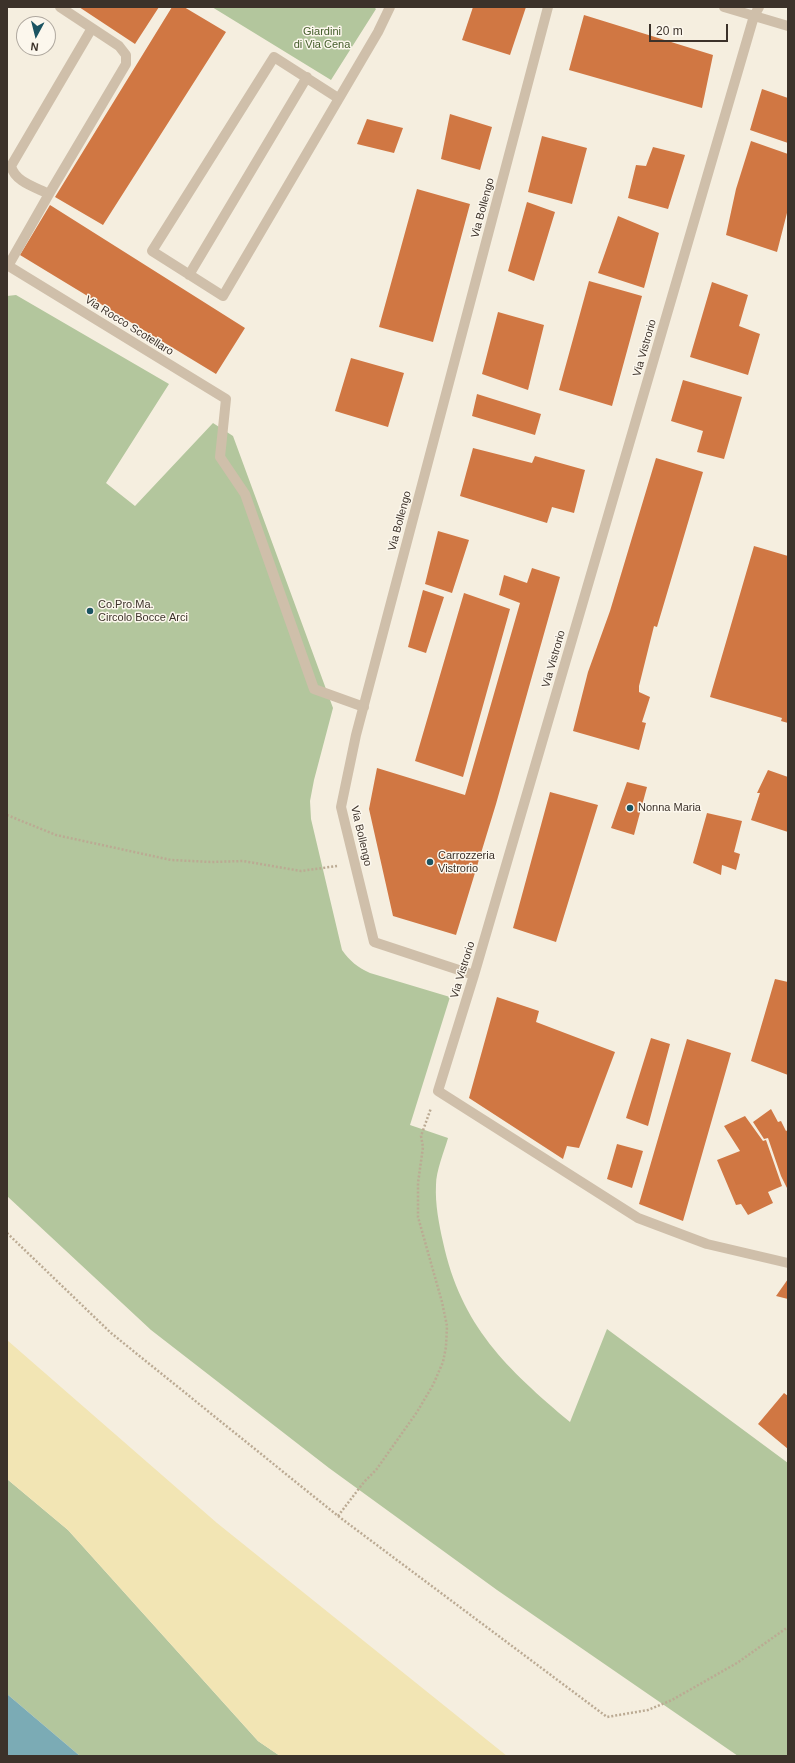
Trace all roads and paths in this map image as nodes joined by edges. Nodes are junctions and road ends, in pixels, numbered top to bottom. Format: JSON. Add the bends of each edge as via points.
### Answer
{"nodes":[{"id":1,"x":60,"y":7,"type":"edge"},
{"id":2,"x":390,"y":7,"type":"edge"},
{"id":3,"x":548,"y":7,"type":"edge"},
{"id":4,"x":724,"y":7,"type":"edge"},
{"id":5,"x":757,"y":12,"type":"edge"},
{"id":6,"x":788,"y":26,"type":"edge"},
{"id":7,"x":92,"y":28,"type":"junction"},
{"id":8,"x":307,"y":77,"type":"junction"},
{"id":9,"x":338,"y":98,"type":"junction"},
{"id":10,"x":48,"y":194,"type":"junction"},
{"id":11,"x":7,"y":268,"type":"edge"},
{"id":12,"x":189,"y":276,"type":"junction"},
{"id":13,"x":364,"y":707,"type":"junction"},
{"id":14,"x":7,"y":815,"type":"edge"},
{"id":15,"x":354,"y":861,"type":"junction"},
{"id":16,"x":474,"y":975,"type":"junction"},
{"id":17,"x":438,"y":1091,"type":"junction"},
{"id":18,"x":7,"y":1233,"type":"edge"},
{"id":19,"x":788,"y":1263,"type":"edge"},
{"id":20,"x":338,"y":1516,"type":"junction"},
{"id":21,"x":788,"y":1627,"type":"edge"}],
"edges":[{"from":1,"to":7,"type":"street"},
{"from":2,"to":9,"type":"street"},
{"from":3,"to":13,"type":"street","name":"Via Bollengo"},
{"from":4,"to":5,"type":"street"},
{"from":5,"to":6,"type":"street"},
{"from":5,"to":16,"type":"street","name":"Via Vistrorio"},
{"from":7,"to":10,"type":"street","via":[[119,46],[126,55],[126,64]]},
{"from":7,"to":10,"type":"street","via":[[11,166],[13,173],[20,180]]},
{"from":8,"to":9,"type":"street"},
{"from":8,"to":12,"type":"street"},
{"from":8,"to":12,"type":"street","via":[[274,57],[152,252]]},
{"from":9,"to":12,"type":"street","via":[[223,296]]},
{"from":10,"to":11,"type":"street"},
{"from":11,"to":13,"type":"street","name":"Via Rocco Scotellaro","via":[[20,272],[226,399],[220,457],[245,494],[314,689]]},
{"from":13,"to":15,"type":"street","name":"Via Bollengo","via":[[341,807]]},
{"from":14,"to":15,"type":"path","via":[[56,834],[171,860],[243,861],[300,871],[329,868]]},
{"from":15,"to":16,"type":"street","name":"Via Bollengo","via":[[374,942]]},
{"from":16,"to":17,"type":"street","name":"Via Vistrorio"},
{"from":17,"to":19,"type":"street","via":[[638,1218],[707,1244]]},
{"from":17,"to":20,"type":"path","via":[[421,1136],[423,1147],[418,1183],[418,1218],[447,1326],[443,1362],[417,1412],[376,1470]]},
{"from":18,"to":20,"type":"path","via":[[111,1333]]},
{"from":20,"to":21,"type":"path","via":[[607,1717],[648,1710],[672,1700],[737,1663]]}]}
